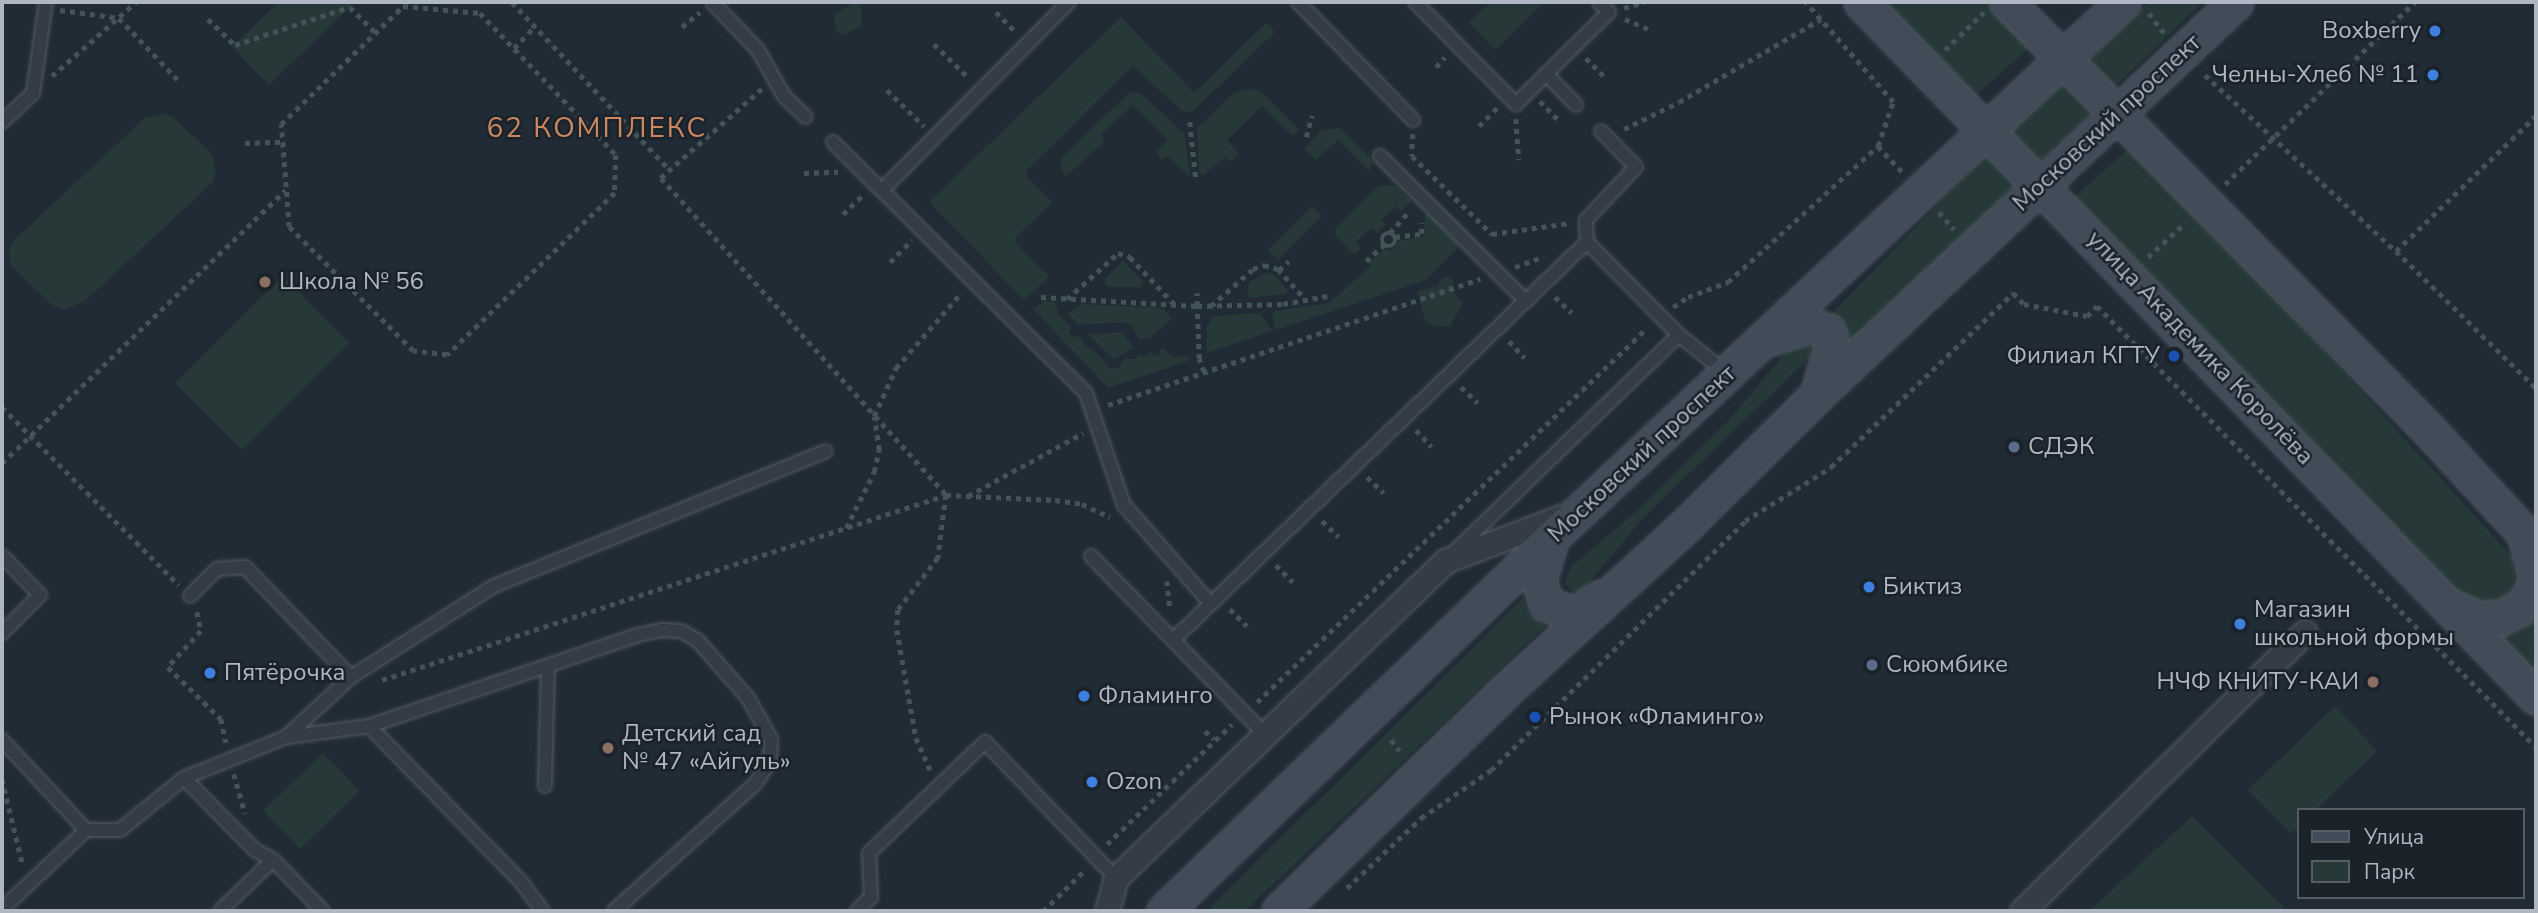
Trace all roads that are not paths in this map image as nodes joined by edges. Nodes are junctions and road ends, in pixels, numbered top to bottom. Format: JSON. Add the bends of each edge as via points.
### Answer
{"nodes":[{"id":1,"x":712,"y":2,"type":"edge"},
{"id":2,"x":1069,"y":2,"type":"edge"},
{"id":3,"x":1298,"y":2,"type":"edge"},
{"id":4,"x":1415,"y":2,"type":"edge"},
{"id":5,"x":1599,"y":2,"type":"edge"},
{"id":6,"x":1861,"y":2,"type":"edge"},
{"id":7,"x":2236,"y":2,"type":"edge"},
{"id":8,"x":46,"y":5,"type":"edge"},
{"id":9,"x":1996,"y":6,"type":"edge"},
{"id":10,"x":2136,"y":7,"type":"edge"},
{"id":11,"x":2062,"y":58,"type":"junction"},
{"id":12,"x":1546,"y":75,"type":"junction"},
{"id":13,"x":1576,"y":105,"type":"dead end"},
{"id":14,"x":2116,"y":113,"type":"junction"},
{"id":15,"x":806,"y":117,"type":"dead end"},
{"id":16,"x":1413,"y":120,"type":"road end"},
{"id":17,"x":2,"y":122,"type":"edge"},
{"id":18,"x":1987,"y":130,"type":"junction"},
{"id":19,"x":1604,"y":134,"type":"road end"},
{"id":20,"x":833,"y":142,"type":"dead end"},
{"id":21,"x":1380,"y":156,"type":"dead end"},
{"id":22,"x":2041,"y":185,"type":"junction"},
{"id":23,"x":880,"y":186,"type":"junction"},
{"id":24,"x":1587,"y":242,"type":"junction"},
{"id":25,"x":1526,"y":301,"type":"junction"},
{"id":26,"x":1679,"y":335,"type":"junction"},
{"id":27,"x":1764,"y":340,"type":"junction"},
{"id":28,"x":1727,"y":374,"type":"junction"},
{"id":29,"x":1817,"y":395,"type":"junction"},
{"id":30,"x":825,"y":451,"type":"dead end"},
{"id":31,"x":1592,"y":503,"type":"junction"},
{"id":32,"x":2528,"y":534,"type":"edge"},
{"id":33,"x":1551,"y":538,"type":"junction"},
{"id":34,"x":2,"y":556,"type":"edge"},
{"id":35,"x":1091,"y":556,"type":"dead end"},
{"id":36,"x":1445,"y":561,"type":"junction"},
{"id":37,"x":1626,"y":581,"type":"junction"},
{"id":38,"x":190,"y":596,"type":"road end"},
{"id":39,"x":1210,"y":603,"type":"junction"},
{"id":40,"x":2447,"y":604,"type":"junction"},
{"id":41,"x":2305,"y":632,"type":"dead end"},
{"id":42,"x":2,"y":633,"type":"edge"},
{"id":43,"x":1173,"y":640,"type":"junction"},
{"id":44,"x":548,"y":666,"type":"junction"},
{"id":45,"x":351,"y":677,"type":"junction"},
{"id":46,"x":2536,"y":697,"type":"edge"},
{"id":47,"x":369,"y":726,"type":"junction"},
{"id":48,"x":1265,"y":734,"type":"junction"},
{"id":49,"x":286,"y":737,"type":"junction"},
{"id":50,"x":2,"y":740,"type":"edge"},
{"id":51,"x":184,"y":778,"type":"junction"},
{"id":52,"x":545,"y":786,"type":"dead end"},
{"id":53,"x":86,"y":830,"type":"junction"},
{"id":54,"x":273,"y":860,"type":"junction"},
{"id":55,"x":1116,"y":878,"type":"junction"},
{"id":56,"x":2,"y":909,"type":"edge"},
{"id":57,"x":220,"y":911,"type":"edge"},
{"id":58,"x":323,"y":911,"type":"edge"},
{"id":59,"x":543,"y":911,"type":"edge"},
{"id":60,"x":614,"y":911,"type":"edge"},
{"id":61,"x":857,"y":911,"type":"edge"},
{"id":62,"x":1107,"y":911,"type":"edge"},
{"id":63,"x":1164,"y":911,"type":"edge"},
{"id":64,"x":1279,"y":911,"type":"edge"},
{"id":65,"x":2022,"y":911,"type":"edge"}],
"edges":[{"from":1,"to":15,"type":"lane","via":[[758,50],[784,96]]},
{"from":2,"to":23,"type":"lane","via":[[936,137]]},
{"from":3,"to":16,"type":"lane"},
{"from":4,"to":12,"type":"lane","via":[[1512,100]]},
{"from":5,"to":12,"type":"lane","via":[[1609,12]]},
{"from":6,"to":18,"type":"main road","name":"улица Академика Королёва"},
{"from":7,"to":14,"type":"main road","name":"Московский проспект"},
{"from":8,"to":17,"type":"lane","via":[[33,93]]},
{"from":9,"to":11,"type":"main road"},
{"from":10,"to":11,"type":"main road","name":"Московский проспект"},
{"from":11,"to":14,"type":"main road"},
{"from":11,"to":18,"type":"main road","name":"Московский проспект"},
{"from":12,"to":13,"type":"lane"},
{"from":14,"to":22,"type":"main road","name":"Московский проспект"},
{"from":14,"to":32,"type":"main road"},
{"from":18,"to":22,"type":"main road","name":"улица Академика Королёва"},
{"from":18,"to":27,"type":"main road","name":"Московский проспект"},
{"from":19,"to":24,"type":"lane","via":[[1636,167],[1586,220]]},
{"from":20,"to":23,"type":"lane"},
{"from":21,"to":25,"type":"lane"},
{"from":22,"to":29,"type":"main road","name":"Московский проспект"},
{"from":22,"to":40,"type":"main road","name":"улица Академика Королёва"},
{"from":23,"to":39,"type":"lane","via":[[1086,393],[1124,505]]},
{"from":24,"to":25,"type":"lane"},
{"from":24,"to":26,"type":"lane"},
{"from":25,"to":39,"type":"lane"},
{"from":26,"to":28,"type":"lane"},
{"from":26,"to":36,"type":"lane"},
{"from":27,"to":28,"type":"main road","name":"Московский проспект"},
{"from":27,"to":29,"type":"main road","via":[[1808,325],[1828,331],[1832,345]]},
{"from":28,"to":31,"type":"main road","name":"Московский проспект"},
{"from":29,"to":37,"type":"main road","name":"Московский проспект"},
{"from":30,"to":45,"type":"lane","via":[[494,586]]},
{"from":31,"to":33,"type":"main road","name":"Московский проспект"},
{"from":31,"to":36,"type":"street"},
{"from":32,"to":40,"type":"main road","via":[[2535,575],[2532,591],[2520,608],[2500,618],[2477,618]]},
{"from":33,"to":37,"type":"main road","via":[[1539,580],[1546,604],[1574,614]]},
{"from":33,"to":63,"type":"main road","name":"Московский проспект"},
{"from":34,"to":42,"type":"lane","via":[[40,595]]},
{"from":35,"to":43,"type":"lane"},
{"from":36,"to":48,"type":"street"},
{"from":37,"to":64,"type":"main road","name":"Московский проспект","via":[[1505,691]]},
{"from":38,"to":45,"type":"lane","via":[[217,569],[245,567]]},
{"from":39,"to":43,"type":"lane"},
{"from":40,"to":46,"type":"main road","name":"улица Академика Королёва"},
{"from":41,"to":65,"type":"street"},
{"from":43,"to":48,"type":"lane"},
{"from":44,"to":47,"type":"lane"},
{"from":44,"to":52,"type":"lane"},
{"from":44,"to":60,"type":"lane","via":[[638,635],[681,631],[698,641],[738,682],[771,739],[770,762],[756,783]]},
{"from":45,"to":49,"type":"lane"},
{"from":47,"to":49,"type":"lane"},
{"from":47,"to":59,"type":"lane","via":[[521,882]]},
{"from":48,"to":55,"type":"street"},
{"from":49,"to":51,"type":"lane"},
{"from":50,"to":53,"type":"lane"},
{"from":51,"to":53,"type":"lane","via":[[120,830]]},
{"from":51,"to":54,"type":"lane","via":[[255,850]]},
{"from":53,"to":56,"type":"lane"},
{"from":54,"to":57,"type":"lane"},
{"from":54,"to":58,"type":"lane"},
{"from":55,"to":61,"type":"lane","via":[[985,742],[869,853],[871,897]]},
{"from":55,"to":62,"type":"street"}]}
